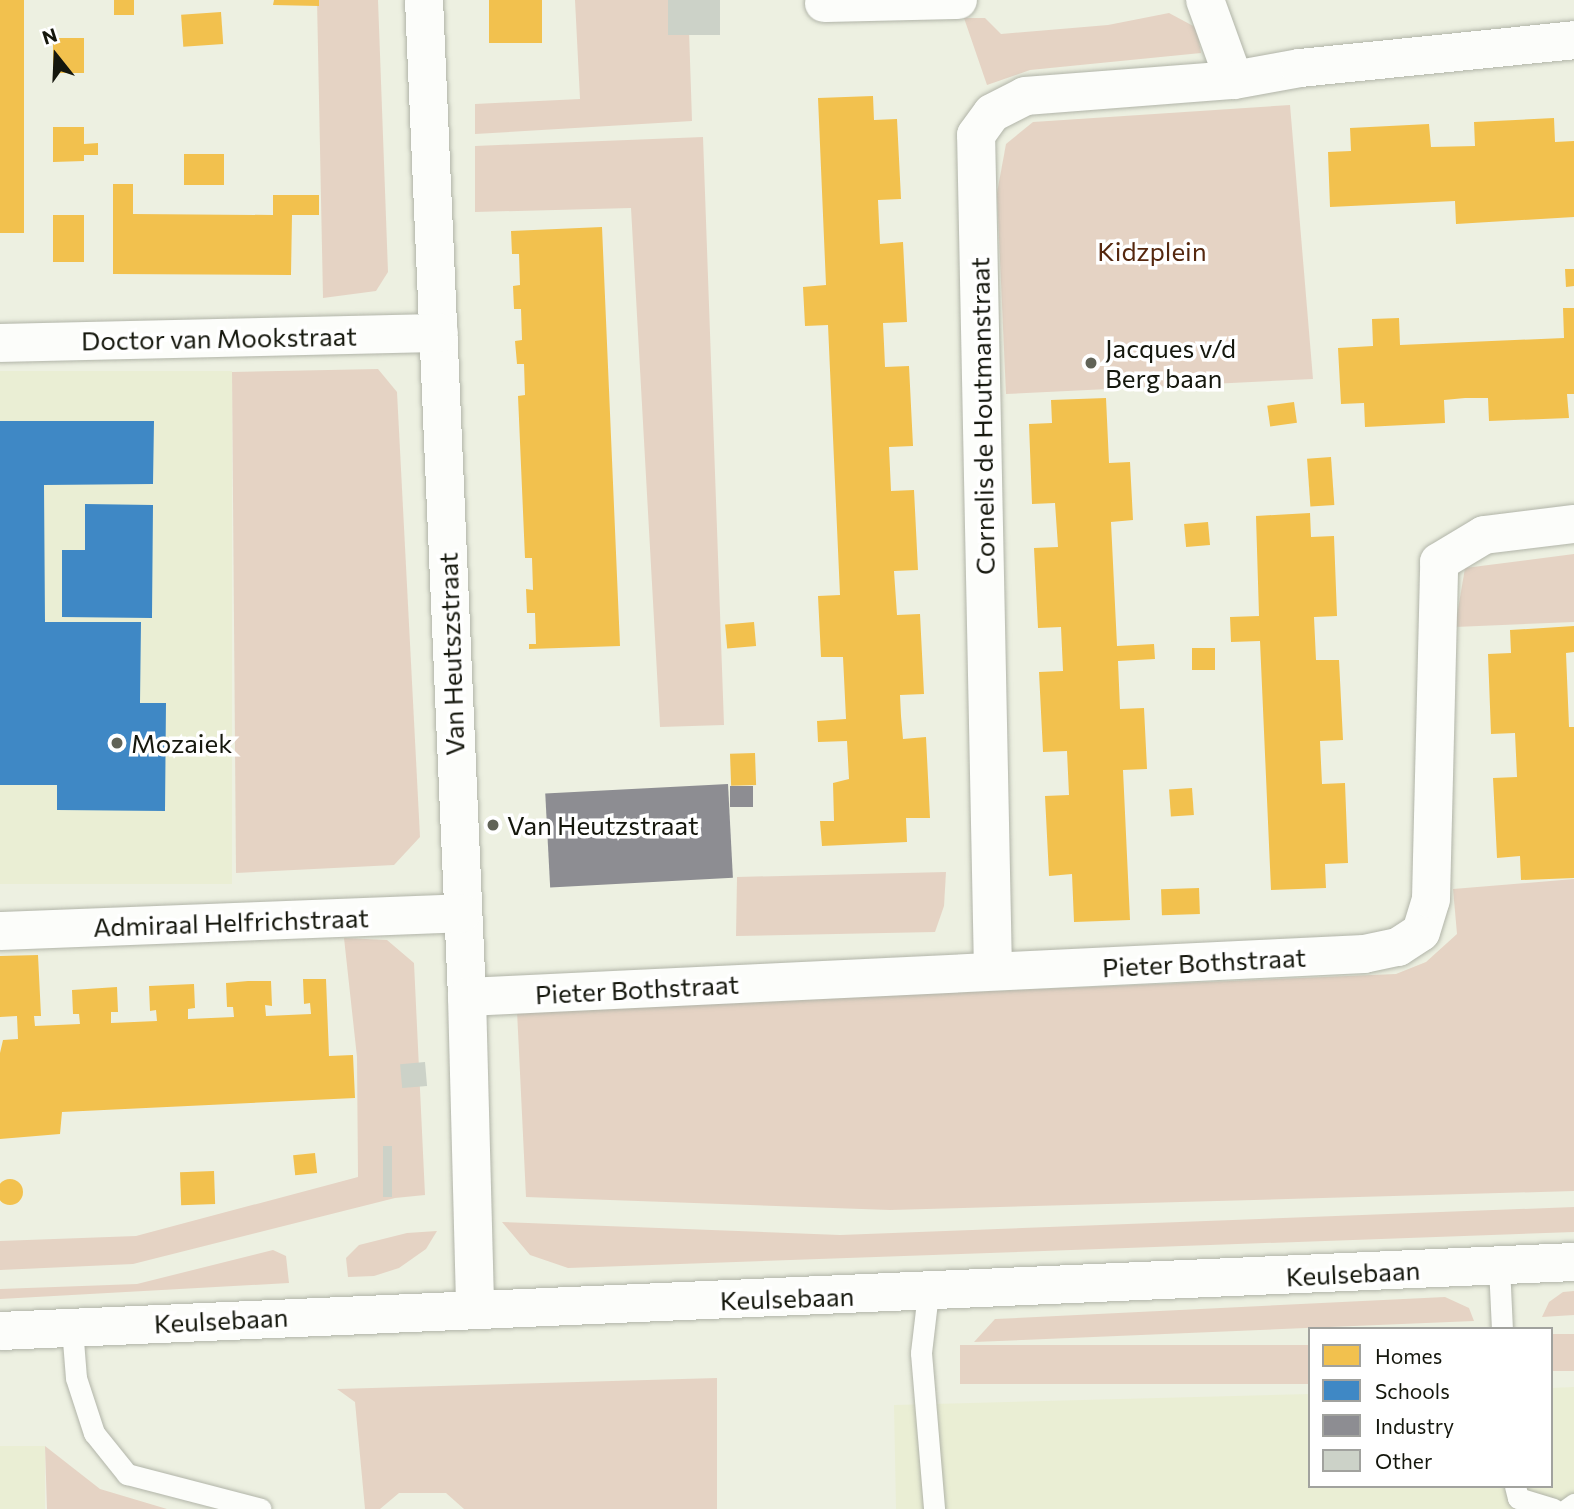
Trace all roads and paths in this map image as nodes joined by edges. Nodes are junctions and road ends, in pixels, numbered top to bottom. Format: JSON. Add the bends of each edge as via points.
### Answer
{"nodes":[{"id":1,"x":424,"y":0,"type":"edge"},
{"id":2,"x":958,"y":0,"type":"edge"},
{"id":3,"x":1205,"y":0,"type":"edge"},
{"id":4,"x":824,"y":3,"type":"dead end"},
{"id":5,"x":1574,"y":40,"type":"edge"},
{"id":6,"x":1234,"y":80,"type":"junction"},
{"id":7,"x":439,"y":333,"type":"junction"},
{"id":8,"x":0,"y":343,"type":"edge"},
{"id":9,"x":1574,"y":524,"type":"edge"},
{"id":10,"x":462,"y":913,"type":"junction"},
{"id":11,"x":0,"y":931,"type":"edge"},
{"id":12,"x":993,"y":971,"type":"junction"},
{"id":13,"x":467,"y":997,"type":"junction"},
{"id":14,"x":1574,"y":1262,"type":"edge"},
{"id":15,"x":1499,"y":1266,"type":"junction"},
{"id":16,"x":928,"y":1293,"type":"junction"},
{"id":17,"x":475,"y":1308,"type":"junction"},
{"id":18,"x":1502,"y":1327,"type":"edge"},
{"id":19,"x":72,"y":1328,"type":"junction"},
{"id":20,"x":0,"y":1331,"type":"edge"},
{"id":21,"x":1516,"y":1488,"type":"edge"},
{"id":22,"x":1574,"y":1504,"type":"edge"},
{"id":23,"x":261,"y":1509,"type":"edge"},
{"id":24,"x":934,"y":1509,"type":"edge"},
{"id":25,"x":1553,"y":1509,"type":"edge"},
{"id":26,"x":1567,"y":1509,"type":"edge"}],
"edges":[{"from":1,"to":7,"type":"street","name":"Van Heutszstraat"},
{"from":2,"to":4,"type":"street"},
{"from":3,"to":6,"type":"street"},
{"from":5,"to":6,"type":"street","name":"Cornelis de Houtmanstraat","via":[[1300,68]]},
{"from":6,"to":12,"type":"street","name":"Cornelis de Houtmanstraat","via":[[1025,96],[992,113],[976,135]]},
{"from":7,"to":8,"type":"street","name":"Doctor van Mookstraat"},
{"from":7,"to":10,"type":"street","name":"Van Heutszstraat"},
{"from":9,"to":12,"type":"street","name":"Pieter Bothstraat","via":[[1484,535],[1439,562],[1431,899],[1421,932],[1398,947],[1363,954]]},
{"from":10,"to":11,"type":"street","name":"Admiraal Helfrichstraat"},
{"from":10,"to":13,"type":"street","name":"Van Heutszstraat"},
{"from":12,"to":13,"type":"street","name":"Pieter Bothstraat"},
{"from":13,"to":17,"type":"street","name":"Van Heutszstraat"},
{"from":14,"to":15,"type":"street","name":"Keulsebaan"},
{"from":15,"to":16,"type":"street","name":"Keulsebaan"},
{"from":15,"to":18,"type":"lane"},
{"from":16,"to":17,"type":"street","name":"Keulsebaan"},
{"from":16,"to":24,"type":"lane","via":[[920,1353]]},
{"from":17,"to":19,"type":"street","name":"Keulsebaan"},
{"from":19,"to":20,"type":"street","name":"Keulsebaan"},
{"from":19,"to":23,"type":"lane","via":[[76,1378],[94,1433],[127,1474]]},
{"from":21,"to":25,"type":"lane","via":[[1518,1497]]},
{"from":22,"to":26,"type":"lane"}]}
